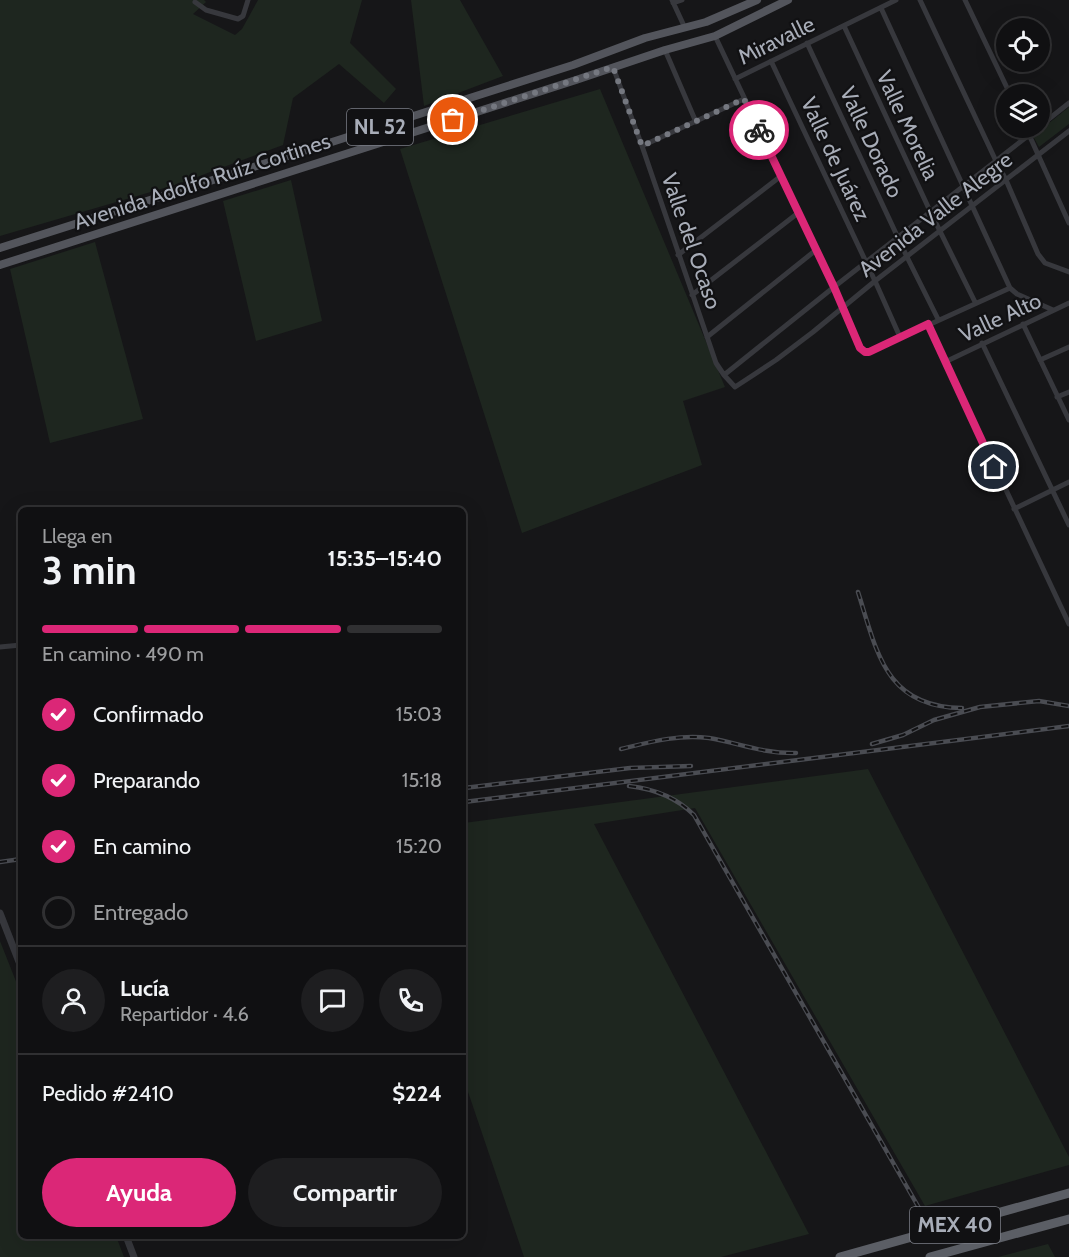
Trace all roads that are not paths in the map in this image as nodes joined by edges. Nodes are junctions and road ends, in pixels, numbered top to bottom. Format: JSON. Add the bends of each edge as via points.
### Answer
{"nodes":[{"id":1,"x":248,"y":0,"type":"edge"},
{"id":2,"x":682,"y":0,"type":"edge"},
{"id":3,"x":757,"y":0,"type":"edge"},
{"id":4,"x":788,"y":0,"type":"edge"},
{"id":5,"x":896,"y":0,"type":"edge"},
{"id":6,"x":920,"y":0,"type":"edge"},
{"id":7,"x":965,"y":0,"type":"edge"},
{"id":8,"x":195,"y":2,"type":"dead end"},
{"id":9,"x":673,"y":2,"type":"edge"},
{"id":10,"x":881,"y":8,"type":"junction"},
{"id":11,"x":844,"y":26,"type":"junction"},
{"id":12,"x":685,"y":28,"type":"junction"},
{"id":13,"x":715,"y":36,"type":"junction"},
{"id":14,"x":807,"y":43,"type":"junction"},
{"id":15,"x":665,"y":50,"type":"junction"},
{"id":16,"x":771,"y":61,"type":"junction"},
{"id":17,"x":613,"y":67,"type":"junction"},
{"id":18,"x":735,"y":79,"type":"junction"},
{"id":19,"x":1005,"y":84,"type":"edge"},
{"id":20,"x":744,"y":99,"type":"junction"},
{"id":21,"x":1069,"y":103,"type":"edge"},
{"id":22,"x":1050,"y":118,"type":"edge"},
{"id":23,"x":696,"y":122,"type":"junction"},
{"id":24,"x":1069,"y":131,"type":"edge"},
{"id":25,"x":1025,"y":138,"type":"edge"},
{"id":26,"x":1030,"y":138,"type":"edge"},
{"id":27,"x":642,"y":146,"type":"junction"},
{"id":28,"x":1038,"y":155,"type":"junction"},
{"id":29,"x":996,"y":161,"type":"junction"},
{"id":30,"x":781,"y":176,"type":"junction"},
{"id":31,"x":1006,"y":180,"type":"junction"},
{"id":32,"x":963,"y":186,"type":"junction"},
{"id":33,"x":972,"y":207,"type":"junction"},
{"id":34,"x":930,"y":211,"type":"junction"},
{"id":35,"x":798,"y":213,"type":"junction"},
{"id":36,"x":1069,"y":223,"type":"edge"},
{"id":37,"x":940,"y":231,"type":"junction"},
{"id":38,"x":898,"y":237,"type":"junction"},
{"id":39,"x":0,"y":248,"type":"edge"},
{"id":40,"x":816,"y":250,"type":"junction"},
{"id":41,"x":678,"y":255,"type":"junction"},
{"id":42,"x":907,"y":257,"type":"junction"},
{"id":43,"x":866,"y":262,"type":"junction"},
{"id":44,"x":0,"y":265,"type":"edge"},
{"id":45,"x":1069,"y":272,"type":"edge"},
{"id":46,"x":876,"y":281,"type":"junction"},
{"id":47,"x":834,"y":287,"type":"junction"},
{"id":48,"x":1010,"y":288,"type":"junction"},
{"id":49,"x":692,"y":296,"type":"junction"},
{"id":50,"x":975,"y":303,"type":"junction"},
{"id":51,"x":1069,"y":303,"type":"edge"},
{"id":52,"x":843,"y":308,"type":"junction"},
{"id":53,"x":1053,"y":310,"type":"junction"},
{"id":54,"x":938,"y":319,"type":"junction"},
{"id":55,"x":928,"y":324,"type":"junction"},
{"id":56,"x":1023,"y":324,"type":"junction"},
{"id":57,"x":900,"y":337,"type":"junction"},
{"id":58,"x":707,"y":338,"type":"junction"},
{"id":59,"x":982,"y":343,"type":"junction"},
{"id":60,"x":1069,"y":347,"type":"edge"},
{"id":61,"x":1040,"y":360,"type":"junction"},
{"id":62,"x":945,"y":362,"type":"junction"},
{"id":63,"x":724,"y":375,"type":"junction"},
{"id":64,"x":735,"y":387,"type":"joint"},
{"id":65,"x":1069,"y":392,"type":"edge"},
{"id":66,"x":1057,"y":397,"type":"junction"},
{"id":67,"x":1069,"y":420,"type":"edge"},
{"id":68,"x":1069,"y":482,"type":"edge"},
{"id":69,"x":1053,"y":490,"type":"junction"},
{"id":70,"x":1014,"y":509,"type":"junction"},
{"id":71,"x":1069,"y":525,"type":"edge"},
{"id":72,"x":1069,"y":624,"type":"edge"},
{"id":73,"x":18,"y":645,"type":"edge"},
{"id":74,"x":0,"y":647,"type":"edge"},
{"id":75,"x":0,"y":913,"type":"edge"},
{"id":76,"x":18,"y":959,"type":"edge"},
{"id":77,"x":1069,"y":1193,"type":"edge"},
{"id":78,"x":1069,"y":1219,"type":"edge"},
{"id":79,"x":127,"y":1239,"type":"edge"},
{"id":80,"x":134,"y":1257,"type":"edge"},
{"id":81,"x":840,"y":1257,"type":"edge"},
{"id":82,"x":930,"y":1257,"type":"edge"}],
"edges":[{"from":1,"to":8,"type":"street","via":[[243,16],[237,19],[206,10]]},
{"from":2,"to":9,"type":"street"},
{"from":3,"to":12,"type":"main road","name":"Avenida Adolfo Ruíz Cortines","number":"NL 52"},
{"from":4,"to":13,"type":"main road","name":"Avenida Adolfo Ruíz Cortines","number":"NL 52"},
{"from":5,"to":10,"type":"street","name":"Miravalle"},
{"from":6,"to":29,"type":"street"},
{"from":7,"to":19,"type":"street"},
{"from":9,"to":12,"type":"street"},
{"from":10,"to":11,"type":"street","name":"Miravalle"},
{"from":10,"to":32,"type":"street"},
{"from":11,"to":14,"type":"street","name":"Miravalle"},
{"from":11,"to":34,"type":"street","name":"Valle Morelia"},
{"from":12,"to":39,"type":"main road","name":"Avenida Adolfo Ruíz Cortines","number":"NL 52"},
{"from":13,"to":15,"type":"main road","name":"Avenida Adolfo Ruíz Cortines","number":"NL 52"},
{"from":13,"to":18,"type":"street"},
{"from":14,"to":16,"type":"street","name":"Miravalle"},
{"from":14,"to":38,"type":"street","name":"Valle Dorado"},
{"from":15,"to":17,"type":"main road","name":"Avenida Adolfo Ruíz Cortines","number":"NL 52"},
{"from":15,"to":23,"type":"street"},
{"from":16,"to":18,"type":"street","name":"Miravalle"},
{"from":16,"to":43,"type":"street","name":"Valle de Juárez"},
{"from":17,"to":27,"type":"street","name":"Valle del Ocaso"},
{"from":17,"to":44,"type":"main road","name":"Avenida Adolfo Ruíz Cortines","number":"NL 52"},
{"from":18,"to":20,"type":"street"},
{"from":20,"to":23,"type":"street"},
{"from":20,"to":30,"type":"street"},
{"from":21,"to":22,"type":"street","name":"Avenida Valle Alegre"},
{"from":23,"to":27,"type":"street"},
{"from":24,"to":28,"type":"street","name":"Avenida Valle Alegre"},
{"from":25,"to":29,"type":"street","name":"Avenida Valle Alegre"},
{"from":26,"to":28,"type":"street"},
{"from":27,"to":41,"type":"street","name":"Valle del Ocaso"},
{"from":28,"to":31,"type":"street","name":"Avenida Valle Alegre"},
{"from":28,"to":36,"type":"street"},
{"from":29,"to":31,"type":"street"},
{"from":29,"to":32,"type":"street","name":"Avenida Valle Alegre"},
{"from":30,"to":35,"type":"street"},
{"from":30,"to":41,"type":"street"},
{"from":31,"to":33,"type":"street","name":"Avenida Valle Alegre"},
{"from":31,"to":45,"type":"street","via":[[1042,260]]},
{"from":32,"to":33,"type":"street"},
{"from":32,"to":34,"type":"street","name":"Avenida Valle Alegre"},
{"from":33,"to":37,"type":"street","name":"Avenida Valle Alegre"},
{"from":33,"to":48,"type":"street"},
{"from":34,"to":37,"type":"street","name":"Valle Morelia"},
{"from":34,"to":38,"type":"street","name":"Avenida Valle Alegre"},
{"from":35,"to":40,"type":"street"},
{"from":35,"to":49,"type":"street"},
{"from":37,"to":42,"type":"street","name":"Avenida Valle Alegre"},
{"from":37,"to":50,"type":"street","name":"Valle Morelia"},
{"from":38,"to":42,"type":"street","name":"Valle Dorado"},
{"from":38,"to":43,"type":"street","name":"Avenida Valle Alegre"},
{"from":40,"to":47,"type":"street"},
{"from":40,"to":58,"type":"street"},
{"from":41,"to":49,"type":"street","name":"Valle del Ocaso"},
{"from":42,"to":46,"type":"street","name":"Avenida Valle Alegre"},
{"from":42,"to":54,"type":"street","name":"Valle Dorado"},
{"from":43,"to":46,"type":"street","name":"Valle de Juárez"},
{"from":43,"to":47,"type":"street","name":"Avenida Valle Alegre"},
{"from":46,"to":52,"type":"street","name":"Avenida Valle Alegre"},
{"from":46,"to":57,"type":"street","name":"Valle de Juárez"},
{"from":47,"to":52,"type":"street"},
{"from":47,"to":63,"type":"street","name":"Avenida Valle Alegre"},
{"from":48,"to":50,"type":"street"},
{"from":48,"to":53,"type":"street"},
{"from":49,"to":58,"type":"street","name":"Valle del Ocaso"},
{"from":50,"to":54,"type":"street"},
{"from":51,"to":53,"type":"street","name":"Valle Alto"},
{"from":52,"to":57,"type":"street","via":[[865,352]]},
{"from":52,"to":64,"type":"street","name":"Avenida Valle Alegre"},
{"from":53,"to":56,"type":"street","name":"Valle Alto"},
{"from":54,"to":55,"type":"street"},
{"from":55,"to":57,"type":"street"},
{"from":55,"to":62,"type":"street"},
{"from":56,"to":59,"type":"street","name":"Valle Alto"},
{"from":56,"to":61,"type":"street"},
{"from":58,"to":63,"type":"street","name":"Valle del Ocaso"},
{"from":59,"to":62,"type":"street","name":"Valle Alto"},
{"from":59,"to":69,"type":"street"},
{"from":60,"to":61,"type":"street"},
{"from":61,"to":66,"type":"street"},
{"from":62,"to":70,"type":"street"},
{"from":63,"to":64,"type":"street","name":"Valle del Ocaso"},
{"from":65,"to":66,"type":"street"},
{"from":66,"to":67,"type":"street"},
{"from":68,"to":69,"type":"street"},
{"from":69,"to":70,"type":"street"},
{"from":69,"to":71,"type":"street"},
{"from":70,"to":72,"type":"street"},
{"from":73,"to":74,"type":"street"},
{"from":75,"to":76,"type":"street"},
{"from":77,"to":81,"type":"highway","number":"MEX 40"},
{"from":78,"to":82,"type":"highway","number":"MEX 40"},
{"from":79,"to":80,"type":"street"}]}
